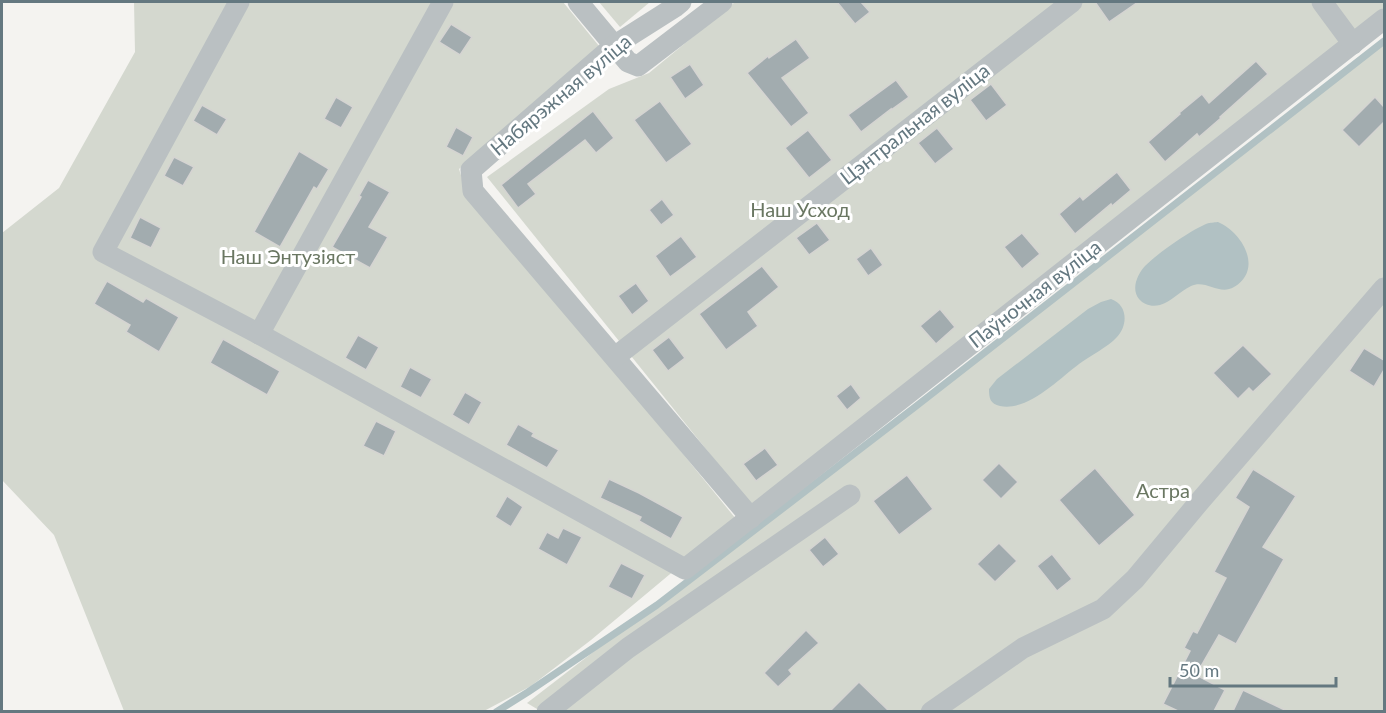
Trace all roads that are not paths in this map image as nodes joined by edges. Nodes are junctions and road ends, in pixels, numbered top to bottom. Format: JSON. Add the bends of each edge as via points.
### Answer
{"nodes":[{"id":1,"x":239,"y":2,"type":"edge"},
{"id":2,"x":442,"y":2,"type":"edge"},
{"id":3,"x":578,"y":2,"type":"edge"},
{"id":4,"x":681,"y":2,"type":"edge"},
{"id":5,"x":722,"y":2,"type":"edge"},
{"id":6,"x":1072,"y":2,"type":"edge"},
{"id":7,"x":1322,"y":2,"type":"edge"},
{"id":8,"x":1384,"y":19,"type":"edge"},
{"id":9,"x":1353,"y":44,"type":"junction"},
{"id":10,"x":615,"y":45,"type":"junction"},
{"id":11,"x":1384,"y":288,"type":"edge"},
{"id":12,"x":260,"y":334,"type":"junction"},
{"id":13,"x":615,"y":357,"type":"junction"},
{"id":14,"x":850,"y":495,"type":"dead end"},
{"id":15,"x":751,"y":518,"type":"junction"},
{"id":16,"x":547,"y":711,"type":"edge"},
{"id":17,"x":931,"y":711,"type":"edge"}],
"edges":[{"from":1,"to":12,"type":"lane","via":[[103,252]]},
{"from":2,"to":12,"type":"lane"},
{"from":3,"to":10,"type":"lane"},
{"from":4,"to":10,"type":"lane","name":"Набярэжная вуліца"},
{"from":5,"to":10,"type":"lane","via":[[638,66],[628,62]]},
{"from":6,"to":13,"type":"lane","name":"Цэнтральная вуліца"},
{"from":7,"to":9,"type":"lane"},
{"from":8,"to":9,"type":"lane","name":"Паўночная вуліца"},
{"from":9,"to":15,"type":"lane","name":"Паўночная вуліца"},
{"from":10,"to":13,"type":"lane","name":"Набярэжная вуліца","via":[[471,170],[473,190]]},
{"from":11,"to":17,"type":"lane","via":[[1135,579],[1103,609],[1023,648]]},
{"from":12,"to":15,"type":"lane","name":"Паўночная вуліца","via":[[685,569]]},
{"from":13,"to":15,"type":"lane"},
{"from":14,"to":16,"type":"lane","via":[[628,648]]}]}
